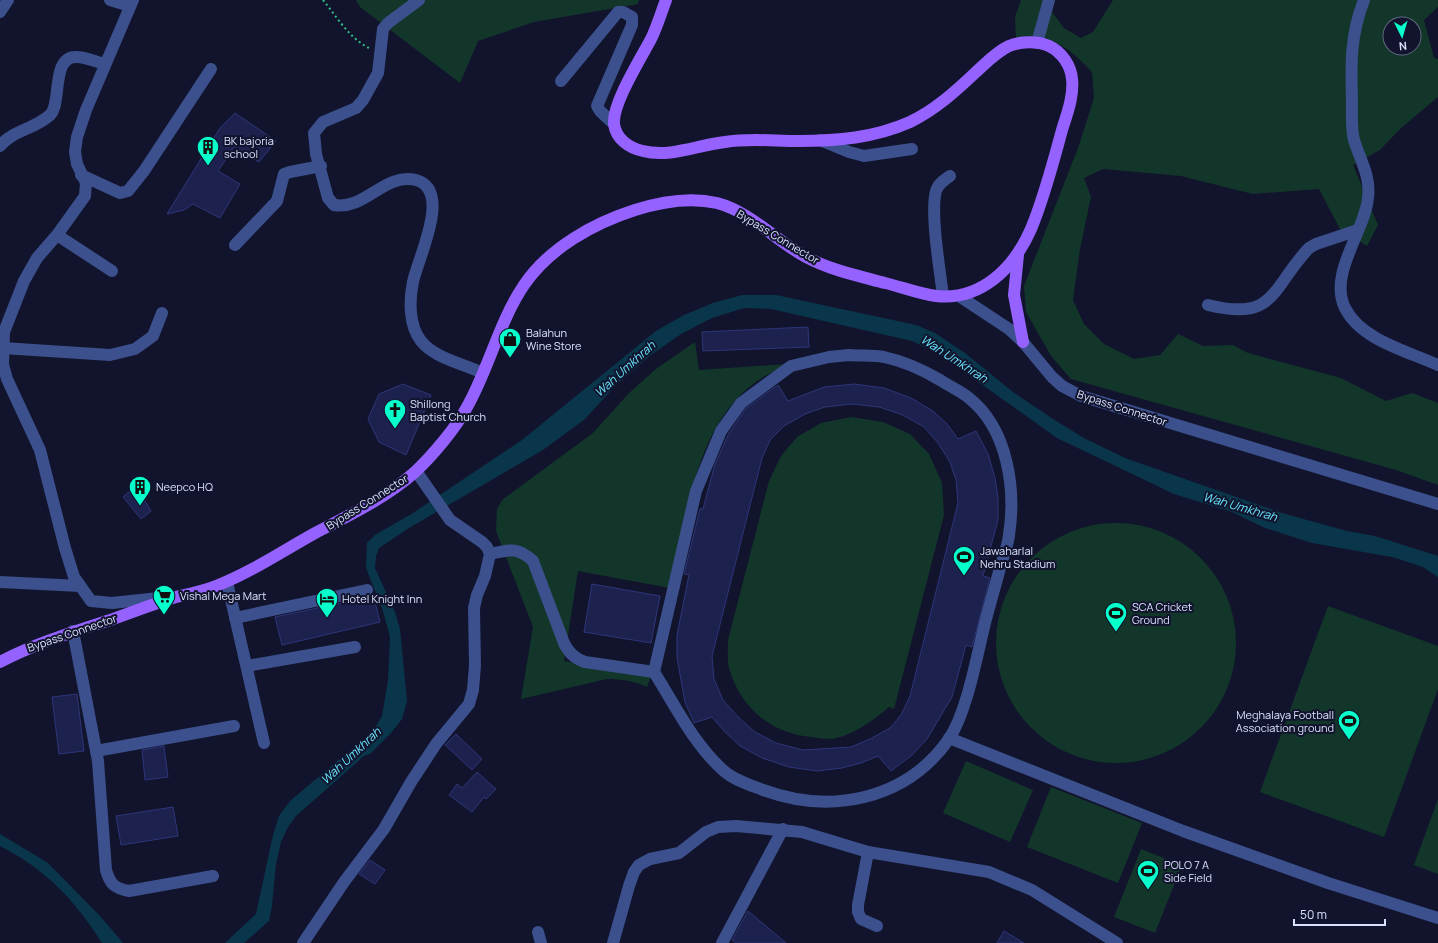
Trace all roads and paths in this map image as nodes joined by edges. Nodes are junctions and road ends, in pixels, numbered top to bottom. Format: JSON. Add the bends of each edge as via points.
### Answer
{"nodes":[{"id":1,"x":8,"y":0,"type":"edge"},
{"id":2,"x":110,"y":0,"type":"edge"},
{"id":3,"x":323,"y":0,"type":"edge"},
{"id":4,"x":419,"y":0,"type":"edge"},
{"id":5,"x":666,"y":0,"type":"edge"},
{"id":6,"x":1049,"y":0,"type":"edge"},
{"id":7,"x":1364,"y":0,"type":"edge"},
{"id":8,"x":132,"y":3,"type":"edge"},
{"id":9,"x":0,"y":12,"type":"edge"},
{"id":10,"x":1037,"y":43,"type":"junction"},
{"id":11,"x":380,"y":55,"type":"junction"},
{"id":12,"x":105,"y":64,"type":"junction"},
{"id":13,"x":211,"y":69,"type":"dead end"},
{"id":14,"x":561,"y":81,"type":"dead end"},
{"id":15,"x":614,"y":124,"type":"junction"},
{"id":16,"x":820,"y":140,"type":"junction"},
{"id":17,"x":0,"y":146,"type":"edge"},
{"id":18,"x":912,"y":149,"type":"dead end"},
{"id":19,"x":321,"y":166,"type":"junction"},
{"id":20,"x":82,"y":175,"type":"junction"},
{"id":21,"x":950,"y":176,"type":"dead end"},
{"id":22,"x":1358,"y":230,"type":"junction"},
{"id":23,"x":57,"y":235,"type":"junction"},
{"id":24,"x":235,"y":245,"type":"dead end"},
{"id":25,"x":1018,"y":255,"type":"junction"},
{"id":26,"x":112,"y":271,"type":"dead end"},
{"id":27,"x":943,"y":296,"type":"junction"},
{"id":28,"x":959,"y":296,"type":"junction"},
{"id":29,"x":1208,"y":305,"type":"dead end"},
{"id":30,"x":162,"y":313,"type":"dead end"},
{"id":31,"x":1023,"y":342,"type":"junction"},
{"id":32,"x":2,"y":348,"type":"junction"},
{"id":33,"x":1438,"y":365,"type":"edge"},
{"id":34,"x":483,"y":372,"type":"junction"},
{"id":35,"x":416,"y":471,"type":"junction"},
{"id":36,"x":1438,"y":504,"type":"edge"},
{"id":37,"x":490,"y":554,"type":"junction"},
{"id":38,"x":0,"y":582,"type":"edge"},
{"id":39,"x":227,"y":582,"type":"junction"},
{"id":40,"x":80,"y":586,"type":"junction"},
{"id":41,"x":367,"y":590,"type":"dead end"},
{"id":42,"x":179,"y":597,"type":"junction"},
{"id":43,"x":235,"y":618,"type":"junction"},
{"id":44,"x":73,"y":631,"type":"junction"},
{"id":45,"x":355,"y":647,"type":"dead end"},
{"id":46,"x":0,"y":662,"type":"edge"},
{"id":47,"x":246,"y":666,"type":"junction"},
{"id":48,"x":654,"y":672,"type":"junction"},
{"id":49,"x":234,"y":726,"type":"dead end"},
{"id":50,"x":949,"y":738,"type":"junction"},
{"id":51,"x":264,"y":743,"type":"dead end"},
{"id":52,"x":96,"y":751,"type":"junction"},
{"id":53,"x":783,"y":829,"type":"junction"},
{"id":54,"x":868,"y":852,"type":"junction"},
{"id":55,"x":213,"y":876,"type":"dead end"},
{"id":56,"x":1438,"y":918,"type":"edge"},
{"id":57,"x":877,"y":926,"type":"dead end"},
{"id":58,"x":303,"y":943,"type":"edge"},
{"id":59,"x":613,"y":943,"type":"edge"},
{"id":60,"x":722,"y":943,"type":"edge"},
{"id":61,"x":1116,"y":943,"type":"edge"}],
"edges":[{"from":1,"to":9,"type":"street"},
{"from":2,"to":8,"type":"street"},
{"from":3,"to":11,"type":"path","via":[[359,43]]},
{"from":4,"to":11,"type":"street","via":[[385,26],[380,43]]},
{"from":5,"to":15,"type":"main road","via":[[654,33],[619,102]]},
{"from":6,"to":10,"type":"street"},
{"from":7,"to":22,"type":"street","via":[[1351,51],[1354,140],[1365,166],[1369,184],[1368,199]]},
{"from":8,"to":12,"type":"street"},
{"from":10,"to":16,"type":"main road","via":[[1022,42],[997,53],[943,101],[923,116],[904,125],[855,138]]},
{"from":10,"to":25,"type":"main road","via":[[1049,46],[1066,62],[1071,71],[1072,94],[1036,214]]},
{"from":11,"to":19,"type":"street","via":[[378,73],[364,100],[356,108],[323,122],[314,133],[316,154]]},
{"from":12,"to":17,"type":"street","via":[[76,57],[69,58],[58,78],[56,101],[51,114],[11,135]]},
{"from":12,"to":20,"type":"street","via":[[77,137],[77,164]]},
{"from":13,"to":20,"type":"street","via":[[128,191],[120,193]]},
{"from":14,"to":15,"type":"street","via":[[618,12],[632,17],[632,25],[597,106]]},
{"from":15,"to":16,"type":"main road","via":[[623,141],[640,151],[654,153],[726,141]]},
{"from":16,"to":18,"type":"street","via":[[864,156]]},
{"from":19,"to":24,"type":"street","via":[[284,174],[278,201]]},
{"from":19,"to":34,"type":"street","via":[[328,198],[334,205],[348,206],[402,179],[418,180],[426,187],[432,200],[432,219],[413,281],[411,307],[414,326],[421,341],[428,348]]},
{"from":20,"to":23,"type":"street","via":[[86,183],[85,196]]},
{"from":21,"to":27,"type":"street","via":[[939,184],[934,199]]},
{"from":22,"to":29,"type":"street","via":[[1309,248],[1270,299],[1257,306],[1236,310]]},
{"from":22,"to":33,"type":"street","via":[[1342,277],[1344,307],[1359,327],[1368,334]]},
{"from":23,"to":26,"type":"street"},
{"from":23,"to":32,"type":"street","via":[[37,258],[24,281],[4,332]]},
{"from":25,"to":28,"type":"main road","via":[[989,283]]},
{"from":25,"to":31,"type":"main road","via":[[1014,295]]},
{"from":27,"to":28,"type":"main road","name":"Bypass Connector"},
{"from":27,"to":34,"type":"main road","name":"Bypass Connector","via":[[920,293],[828,267],[808,258],[756,222],[719,204],[661,203],[621,215],[592,229],[544,262],[525,283]]},
{"from":28,"to":31,"type":"street","name":"Bypass Connector","via":[[997,319]]},
{"from":30,"to":32,"type":"street","via":[[153,336],[135,349],[110,355]]},
{"from":31,"to":36,"type":"street","name":"Bypass Connector","via":[[1052,377],[1080,396]]},
{"from":32,"to":40,"type":"street","via":[[7,379],[40,450],[65,548],[74,577]]},
{"from":34,"to":35,"type":"main road","name":"Bypass Connector","via":[[463,414]]},
{"from":35,"to":37,"type":"street","via":[[444,513],[458,527],[482,542]]},
{"from":35,"to":39,"type":"main road","name":"Bypass Connector","via":[[351,515]]},
{"from":37,"to":48,"type":"street","via":[[515,549],[525,553],[533,561],[564,643],[577,659]]},
{"from":37,"to":58,"type":"street","via":[[474,608],[475,665],[469,704],[432,749],[384,829]]},
{"from":38,"to":40,"type":"street"},
{"from":39,"to":42,"type":"main road","name":"Bypass Connector"},
{"from":39,"to":43,"type":"street"},
{"from":40,"to":42,"type":"street","via":[[91,601],[99,602]]},
{"from":41,"to":43,"type":"street"},
{"from":42,"to":44,"type":"main road","name":"Bypass Connector"},
{"from":43,"to":47,"type":"street"},
{"from":44,"to":46,"type":"main road","name":"Bypass Connector","via":[[23,650]]},
{"from":44,"to":52,"type":"street"},
{"from":45,"to":47,"type":"street"},
{"from":47,"to":51,"type":"street"},
{"from":48,"to":50,"type":"street","via":[[704,750],[725,772],[771,793],[800,800],[838,801],[875,795],[898,786],[920,771]]},
{"from":48,"to":50,"type":"street","via":[[696,491],[721,431],[740,403],[791,366],[849,355],[883,357],[930,374],[970,398],[985,416],[997,437],[1009,471],[1009,536],[962,710]]},
{"from":49,"to":52,"type":"street"},
{"from":50,"to":56,"type":"street","via":[[1190,833],[1328,883]]},
{"from":52,"to":55,"type":"street","via":[[106,870],[110,882],[117,888],[129,891]]},
{"from":53,"to":54,"type":"street","via":[[802,832]]},
{"from":53,"to":59,"type":"street","via":[[718,827],[706,832],[679,853],[650,859],[639,865],[629,886]]},
{"from":53,"to":60,"type":"street"},
{"from":54,"to":57,"type":"street","via":[[858,912],[861,919]]},
{"from":54,"to":61,"type":"street","via":[[989,872],[1012,880]]}]}
